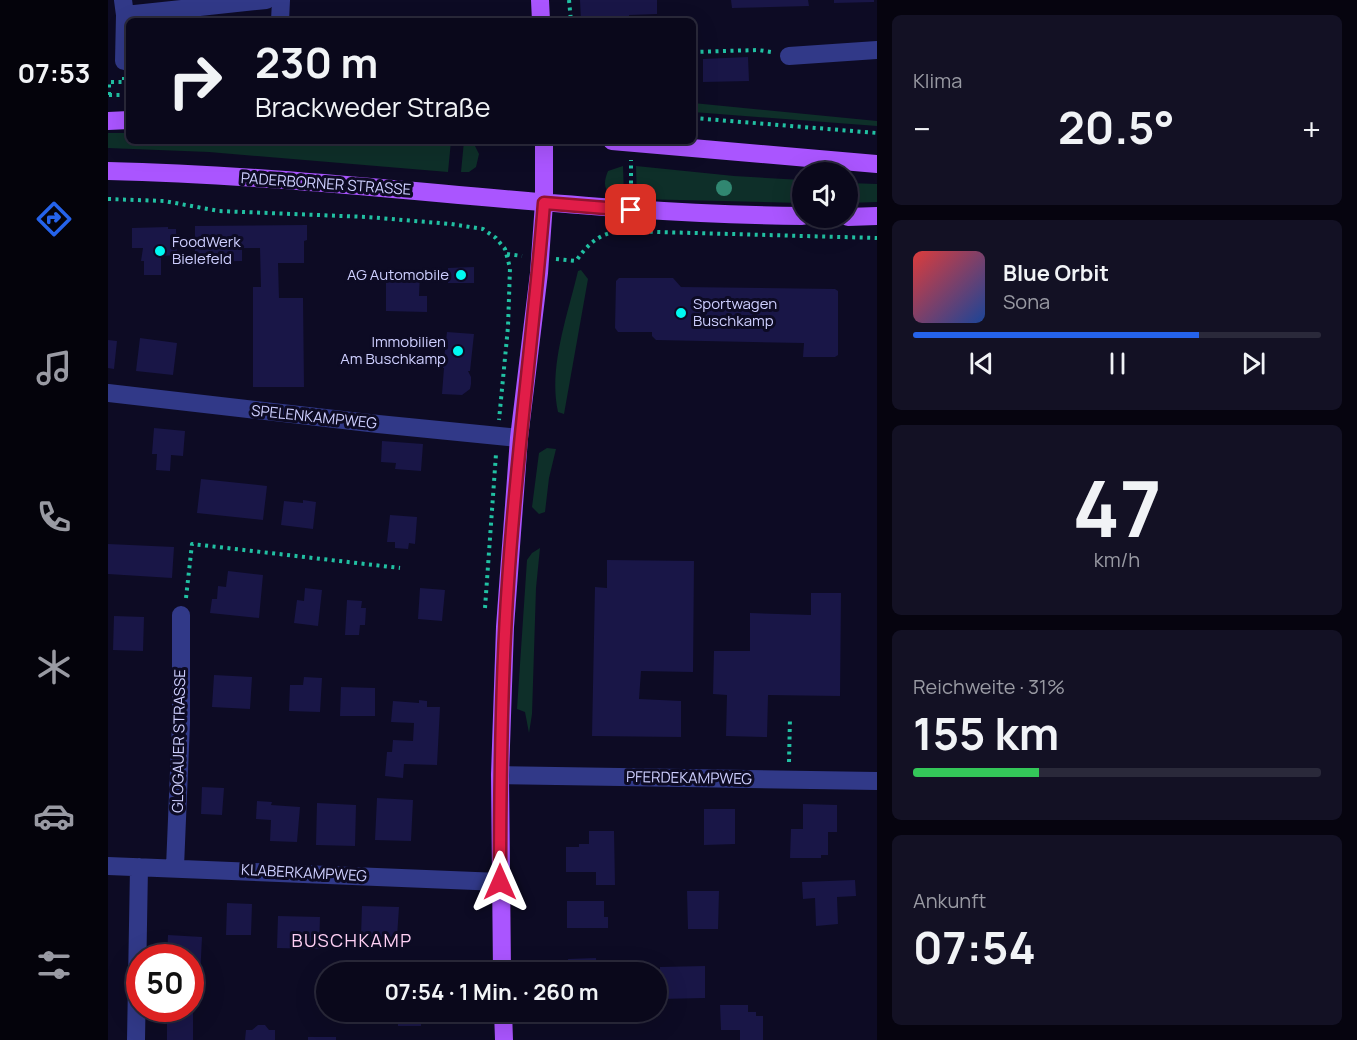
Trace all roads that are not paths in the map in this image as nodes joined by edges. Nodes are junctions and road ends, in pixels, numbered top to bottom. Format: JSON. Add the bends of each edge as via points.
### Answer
{"nodes":[{"id":1,"x":266,"y":0,"type":"edge"},
{"id":2,"x":281,"y":0,"type":"edge"},
{"id":3,"x":540,"y":0,"type":"edge"},
{"id":4,"x":124,"y":8,"type":"edge"},
{"id":5,"x":280,"y":18,"type":"edge"},
{"id":6,"x":541,"y":18,"type":"edge"},
{"id":7,"x":877,"y":50,"type":"edge"},
{"id":8,"x":789,"y":56,"type":"road end"},
{"id":9,"x":124,"y":61,"type":"dead end"},
{"id":10,"x":126,"y":120,"type":"edge"},
{"id":11,"x":108,"y":121,"type":"edge"},
{"id":12,"x":544,"y":144,"type":"edge"},
{"id":13,"x":643,"y":144,"type":"edge"},
{"id":14,"x":877,"y":164,"type":"edge"},
{"id":15,"x":108,"y":171,"type":"edge"},
{"id":16,"x":544,"y":203,"type":"junction"},
{"id":17,"x":792,"y":216,"type":"edge"},
{"id":18,"x":877,"y":216,"type":"edge"},
{"id":19,"x":858,"y":217,"type":"edge"},
{"id":20,"x":108,"y":393,"type":"edge"},
{"id":21,"x":519,"y":438,"type":"junction"},
{"id":22,"x":181,"y":615,"type":"road end"},
{"id":23,"x":500,"y":775,"type":"junction"},
{"id":24,"x":877,"y":781,"type":"edge"},
{"id":25,"x":108,"y":866,"type":"edge"},
{"id":26,"x":139,"y":867,"type":"junction"},
{"id":27,"x":175,"y":867,"type":"junction"},
{"id":28,"x":500,"y":882,"type":"junction"},
{"id":29,"x":502,"y":962,"type":"edge"},
{"id":30,"x":503,"y":1022,"type":"edge"},
{"id":31,"x":136,"y":1040,"type":"edge"},
{"id":32,"x":504,"y":1040,"type":"edge"}],
"edges":[{"from":1,"to":4,"type":"street"},
{"from":2,"to":5,"type":"street"},
{"from":3,"to":6,"type":"main road"},
{"from":4,"to":9,"type":"street"},
{"from":7,"to":8,"type":"street"},
{"from":10,"to":11,"type":"main road"},
{"from":12,"to":16,"type":"main road"},
{"from":13,"to":14,"type":"main road"},
{"from":15,"to":16,"type":"main road","name":"PADERBORNER STRASSE","via":[[281,179]]},
{"from":16,"to":17,"type":"main road","name":"PADERBORNER STRASSE"},
{"from":16,"to":21,"type":"main road"},
{"from":18,"to":19,"type":"main road"},
{"from":20,"to":21,"type":"street","name":"SPELENKAMPWEG"},
{"from":21,"to":23,"type":"main road"},
{"from":22,"to":27,"type":"street","name":"GLOGAUER STRASSE","via":[[182,723]]},
{"from":23,"to":24,"type":"street","name":"PFERDEKAMPWEG"},
{"from":23,"to":28,"type":"main road"},
{"from":25,"to":26,"type":"street","name":"KLABERKAMPWEG"},
{"from":26,"to":27,"type":"street","name":"KLABERKAMPWEG"},
{"from":26,"to":31,"type":"street"},
{"from":27,"to":28,"type":"street","name":"KLABERKAMPWEG"},
{"from":28,"to":29,"type":"main road"},
{"from":30,"to":32,"type":"main road"}]}
